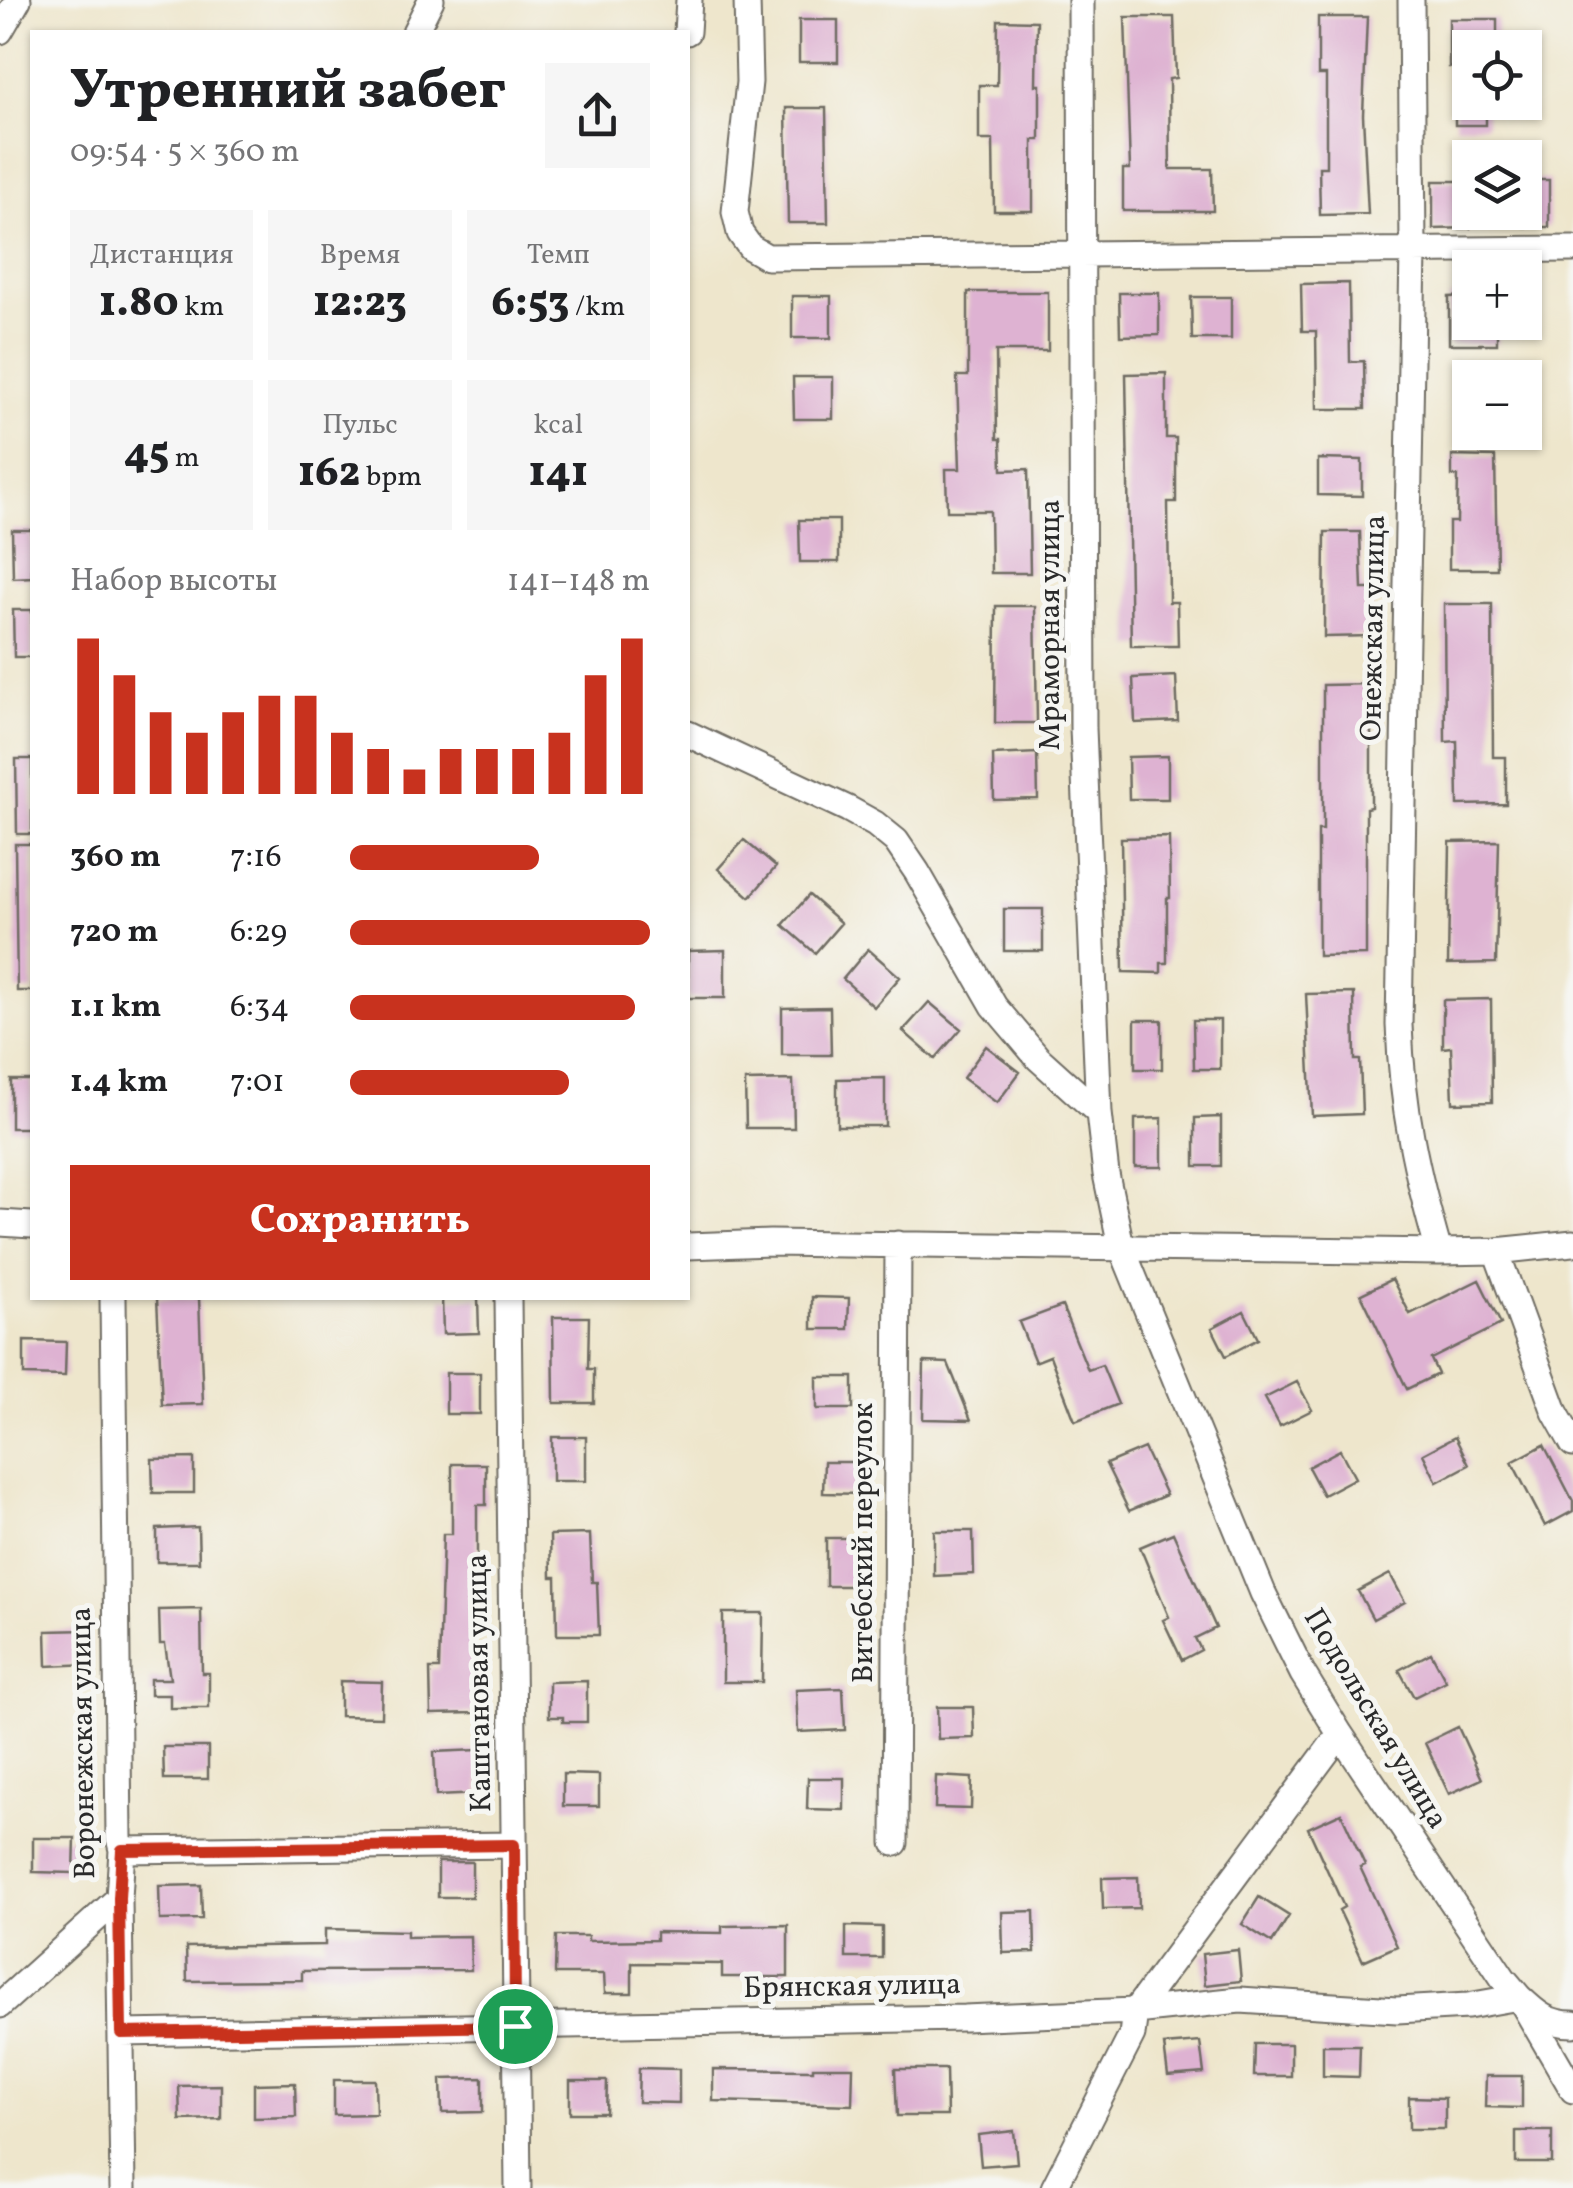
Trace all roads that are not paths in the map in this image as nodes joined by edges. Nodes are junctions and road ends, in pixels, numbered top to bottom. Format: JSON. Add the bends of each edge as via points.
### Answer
{"nodes":[{"id":1,"x":18,"y":0,"type":"edge"},
{"id":2,"x":432,"y":0,"type":"edge"},
{"id":3,"x":689,"y":0,"type":"edge"},
{"id":4,"x":747,"y":0,"type":"edge"},
{"id":5,"x":1081,"y":0,"type":"edge"},
{"id":6,"x":1410,"y":0,"type":"edge"},
{"id":7,"x":417,"y":30,"type":"edge"},
{"id":8,"x":687,"y":30,"type":"edge"},
{"id":9,"x":0,"y":31,"type":"edge"},
{"id":10,"x":1573,"y":249,"type":"edge"},
{"id":11,"x":1413,"y":251,"type":"junction"},
{"id":12,"x":1083,"y":255,"type":"junction"},
{"id":13,"x":690,"y":735,"type":"edge"},
{"id":14,"x":1099,"y":1113,"type":"junction"},
{"id":15,"x":0,"y":1224,"type":"edge"},
{"id":16,"x":30,"y":1225,"type":"edge"},
{"id":17,"x":1573,"y":1243,"type":"edge"},
{"id":18,"x":898,"y":1244,"type":"junction"},
{"id":19,"x":690,"y":1246,"type":"edge"},
{"id":20,"x":1122,"y":1246,"type":"junction"},
{"id":21,"x":1496,"y":1251,"type":"junction"},
{"id":22,"x":1439,"y":1252,"type":"junction"},
{"id":23,"x":113,"y":1300,"type":"edge"},
{"id":24,"x":508,"y":1300,"type":"edge"},
{"id":25,"x":1573,"y":1444,"type":"edge"},
{"id":26,"x":1340,"y":1734,"type":"junction"},
{"id":27,"x":895,"y":1843,"type":"dead end"},
{"id":28,"x":514,"y":1845,"type":"junction"},
{"id":29,"x":122,"y":1850,"type":"junction"},
{"id":30,"x":119,"y":1898,"type":"junction"},
{"id":31,"x":1519,"y":1997,"type":"junction"},
{"id":32,"x":0,"y":2005,"type":"edge"},
{"id":33,"x":1135,"y":2011,"type":"junction"},
{"id":34,"x":1573,"y":2024,"type":"edge"},
{"id":35,"x":515,"y":2026,"type":"junction"},
{"id":36,"x":121,"y":2033,"type":"junction"},
{"id":37,"x":1573,"y":2090,"type":"edge"},
{"id":38,"x":123,"y":2188,"type":"edge"},
{"id":39,"x":518,"y":2188,"type":"edge"},
{"id":40,"x":1054,"y":2188,"type":"edge"}],
"edges":[{"from":1,"to":9,"type":"street"},
{"from":2,"to":7,"type":"street"},
{"from":3,"to":8,"type":"street"},
{"from":4,"to":12,"type":"street","via":[[748,82],[736,212],[750,248],[767,257]]},
{"from":5,"to":12,"type":"street","name":"Мраморная улица"},
{"from":6,"to":11,"type":"street","name":"Онежская улица"},
{"from":10,"to":11,"type":"street"},
{"from":11,"to":12,"type":"street"},
{"from":11,"to":22,"type":"street","name":"Онежская улица","via":[[1399,1025],[1408,1129]]},
{"from":12,"to":14,"type":"street","name":"Мраморная улица","via":[[1083,728]]},
{"from":13,"to":14,"type":"street","via":[[848,809],[896,841],[994,1006],[1038,1058]]},
{"from":14,"to":20,"type":"street","name":"Мраморная улица"},
{"from":15,"to":16,"type":"street"},
{"from":17,"to":21,"type":"street"},
{"from":18,"to":19,"type":"street"},
{"from":18,"to":20,"type":"street"},
{"from":18,"to":27,"type":"street","name":"Витебский переулок"},
{"from":20,"to":22,"type":"street"},
{"from":20,"to":26,"type":"street","name":"Подольская улица","via":[[1263,1593]]},
{"from":21,"to":22,"type":"street"},
{"from":21,"to":25,"type":"street"},
{"from":23,"to":29,"type":"street","name":"Воронежская улица"},
{"from":24,"to":28,"type":"street","name":"Каштановая улица"},
{"from":26,"to":31,"type":"street","name":"Подольская улица"},
{"from":26,"to":33,"type":"street"},
{"from":28,"to":29,"type":"street"},
{"from":28,"to":35,"type":"street","name":"Каштановая улица"},
{"from":29,"to":30,"type":"street","name":"Воронежская улица"},
{"from":30,"to":32,"type":"street"},
{"from":30,"to":36,"type":"street","name":"Воронежская улица"},
{"from":31,"to":33,"type":"street","name":"Брянская улица","via":[[1398,2010],[1240,2000]]},
{"from":31,"to":34,"type":"street","via":[[1541,2017]]},
{"from":31,"to":37,"type":"street","name":"Подольская улица"},
{"from":33,"to":35,"type":"street","name":"Брянская улица"},
{"from":33,"to":40,"type":"street","via":[[1132,2035]]},
{"from":35,"to":36,"type":"street","name":"Брянская улица"},
{"from":35,"to":39,"type":"street","name":"Каштановая улица"},
{"from":36,"to":38,"type":"street","name":"Воронежская улица"}]}
